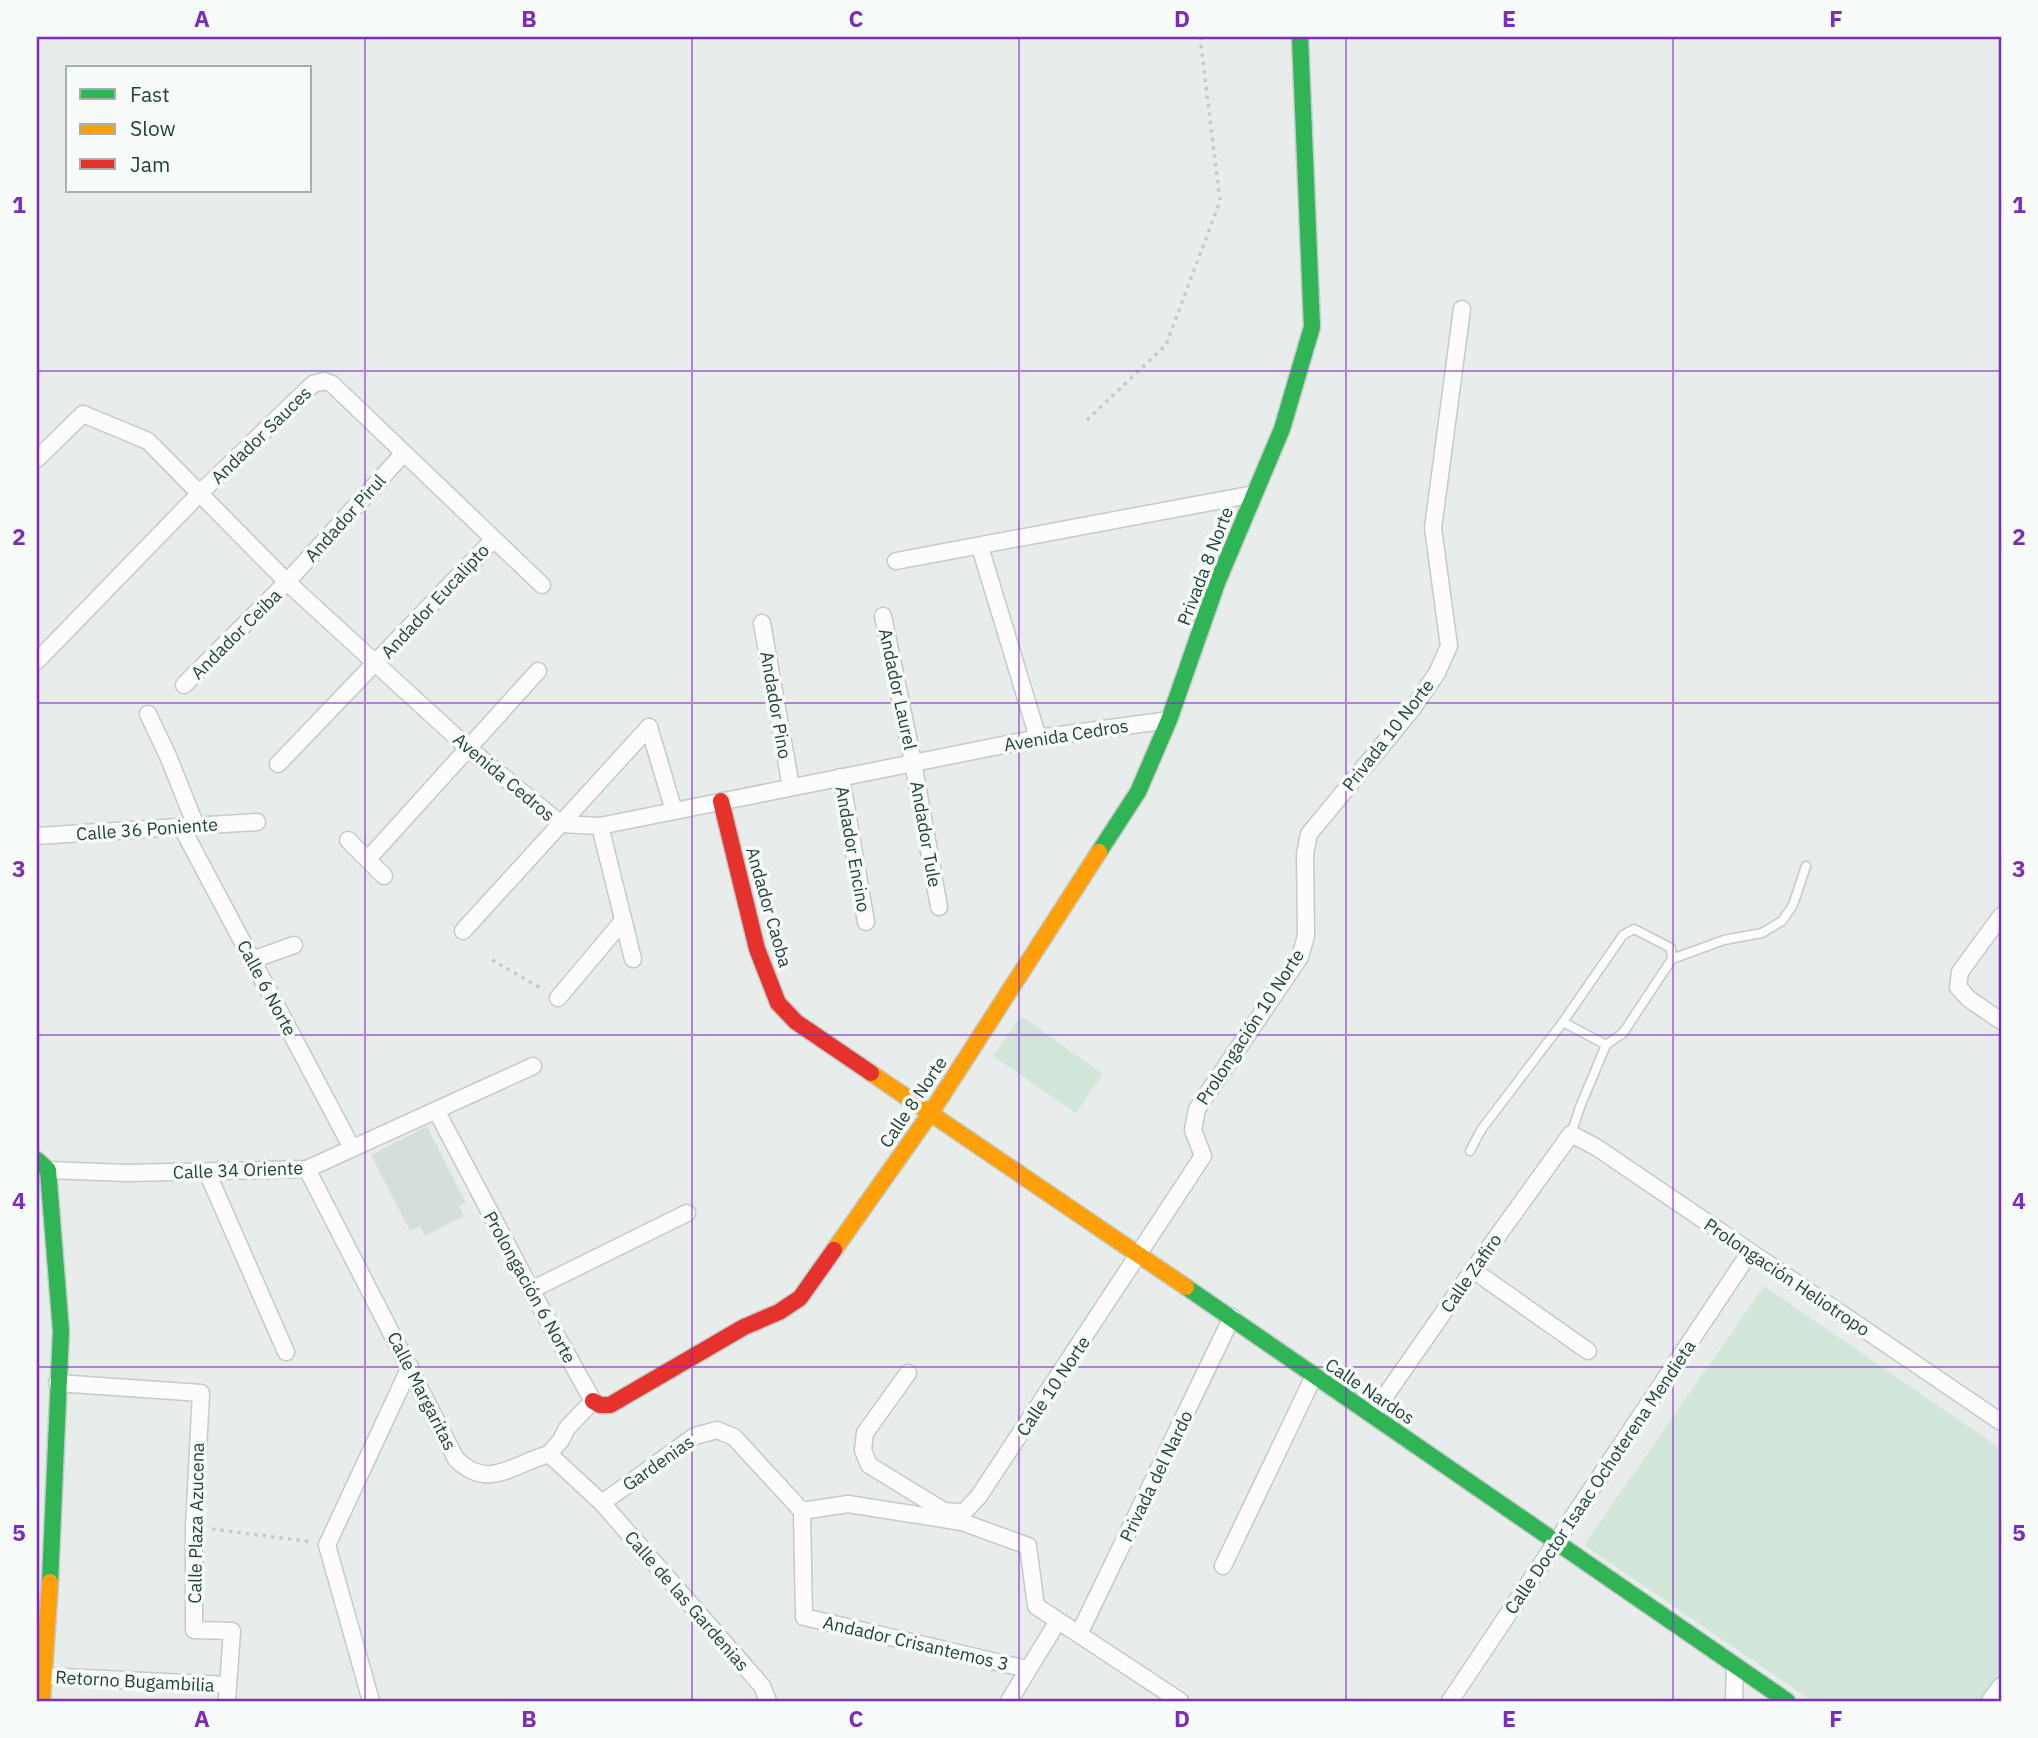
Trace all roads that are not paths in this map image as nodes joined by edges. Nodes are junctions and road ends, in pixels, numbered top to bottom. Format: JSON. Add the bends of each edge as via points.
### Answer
{"nodes":[{"id":1,"x":1300,"y":37,"type":"edge"},
{"id":2,"x":1462,"y":309,"type":"dead end"},
{"id":3,"x":403,"y":454,"type":"junction"},
{"id":4,"x":37,"y":459,"type":"edge"},
{"id":5,"x":200,"y":493,"type":"junction"},
{"id":6,"x":1254,"y":494,"type":"junction"},
{"id":7,"x":493,"y":540,"type":"junction"},
{"id":8,"x":980,"y":547,"type":"junction"},
{"id":9,"x":896,"y":561,"type":"dead end"},
{"id":10,"x":287,"y":582,"type":"junction"},
{"id":11,"x":542,"y":584,"type":"dead end"},
{"id":12,"x":883,"y":616,"type":"dead end"},
{"id":13,"x":762,"y":623,"type":"dead end"},
{"id":14,"x":37,"y":661,"type":"edge"},
{"id":15,"x":376,"y":663,"type":"junction"},
{"id":16,"x":538,"y":671,"type":"dead end"},
{"id":17,"x":184,"y":685,"type":"dead end"},
{"id":18,"x":148,"y":714,"type":"dead end"},
{"id":19,"x":1169,"y":720,"type":"junction"},
{"id":20,"x":1038,"y":738,"type":"junction"},
{"id":21,"x":468,"y":748,"type":"junction"},
{"id":22,"x":913,"y":762,"type":"junction"},
{"id":23,"x":278,"y":764,"type":"dead end"},
{"id":24,"x":841,"y":777,"type":"junction"},
{"id":25,"x":791,"y":787,"type":"junction"},
{"id":26,"x":721,"y":801,"type":"junction"},
{"id":27,"x":674,"y":811,"type":"junction"},
{"id":28,"x":257,"y":822,"type":"dead end"},
{"id":29,"x":561,"y":824,"type":"junction"},
{"id":30,"x":600,"y":826,"type":"junction"},
{"id":31,"x":189,"y":827,"type":"junction"},
{"id":32,"x":37,"y":836,"type":"edge"},
{"id":33,"x":348,"y":840,"type":"dead end"},
{"id":34,"x":368,"y":859,"type":"junction"},
{"id":35,"x":1806,"y":866,"type":"dead end"},
{"id":36,"x":384,"y":876,"type":"dead end"},
{"id":37,"x":1305,"y":903,"type":"joint"},
{"id":38,"x":939,"y":906,"type":"dead end"},
{"id":39,"x":2001,"y":916,"type":"edge"},
{"id":40,"x":622,"y":922,"type":"junction"},
{"id":41,"x":866,"y":922,"type":"dead end"},
{"id":42,"x":463,"y":932,"type":"dead end"},
{"id":43,"x":293,"y":945,"type":"dead end"},
{"id":44,"x":633,"y":959,"type":"dead end"},
{"id":45,"x":1672,"y":959,"type":"junction"},
{"id":46,"x":252,"y":960,"type":"junction"},
{"id":47,"x":558,"y":998,"type":"road end"},
{"id":48,"x":2001,"y":1021,"type":"edge"},
{"id":49,"x":1563,"y":1022,"type":"junction"},
{"id":50,"x":1606,"y":1045,"type":"junction"},
{"id":51,"x":533,"y":1066,"type":"dead end"},
{"id":52,"x":436,"y":1110,"type":"junction"},
{"id":53,"x":930,"y":1114,"type":"junction"},
{"id":54,"x":1571,"y":1134,"type":"junction"},
{"id":55,"x":352,"y":1148,"type":"junction"},
{"id":56,"x":1470,"y":1151,"type":"dead end"},
{"id":57,"x":42,"y":1165,"type":"edge"},
{"id":58,"x":307,"y":1169,"type":"junction"},
{"id":59,"x":207,"y":1172,"type":"junction"},
{"id":60,"x":687,"y":1213,"type":"dead end"},
{"id":61,"x":1750,"y":1252,"type":"junction"},
{"id":62,"x":1139,"y":1257,"type":"junction"},
{"id":63,"x":1473,"y":1270,"type":"junction"},
{"id":64,"x":531,"y":1290,"type":"junction"},
{"id":65,"x":1232,"y":1317,"type":"junction"},
{"id":66,"x":1588,"y":1351,"type":"dead end"},
{"id":67,"x":286,"y":1352,"type":"dead end"},
{"id":68,"x":410,"y":1367,"type":"junction"},
{"id":69,"x":908,"y":1373,"type":"dead end"},
{"id":70,"x":1314,"y":1376,"type":"junction"},
{"id":71,"x":57,"y":1383,"type":"junction"},
{"id":72,"x":593,"y":1401,"type":"junction"},
{"id":73,"x":1372,"y":1415,"type":"junction"},
{"id":74,"x":2001,"y":1422,"type":"edge"},
{"id":75,"x":549,"y":1454,"type":"junction"},
{"id":76,"x":602,"y":1503,"type":"junction"},
{"id":77,"x":802,"y":1511,"type":"junction"},
{"id":78,"x":963,"y":1517,"type":"junction"},
{"id":79,"x":1558,"y":1542,"type":"junction"},
{"id":80,"x":1223,"y":1566,"type":"dead end"},
{"id":81,"x":1058,"y":1621,"type":"junction"},
{"id":82,"x":1079,"y":1634,"type":"junction"},
{"id":83,"x":1735,"y":1665,"type":"junction"},
{"id":84,"x":1027,"y":1669,"type":"junction"},
{"id":85,"x":43,"y":1676,"type":"junction"},
{"id":86,"x":2001,"y":1686,"type":"edge"},
{"id":87,"x":227,"y":1693,"type":"edge"},
{"id":88,"x":42,"y":1701,"type":"edge"},
{"id":89,"x":372,"y":1701,"type":"edge"},
{"id":90,"x":768,"y":1701,"type":"edge"},
{"id":91,"x":1009,"y":1701,"type":"edge"},
{"id":92,"x":1180,"y":1701,"type":"edge"},
{"id":93,"x":1450,"y":1701,"type":"edge"},
{"id":94,"x":1734,"y":1701,"type":"edge"},
{"id":95,"x":1787,"y":1701,"type":"edge"},
{"id":96,"x":1990,"y":1701,"type":"edge"}],
"edges":[{"from":1,"to":6,"type":"street","name":"Privada 8 Norte","via":[[1312,327],[1282,429]]},
{"from":2,"to":37,"type":"street","name":"Privada 10 Norte","via":[[1433,528],[1449,646],[1413,708],[1309,834]]},
{"from":3,"to":5,"type":"street","name":"Andador Sauces","via":[[324,380],[313,384]]},
{"from":3,"to":7,"type":"street"},
{"from":3,"to":10,"type":"street","name":"Andador Pirul"},
{"from":4,"to":5,"type":"street","name":"Avenida Cedros","via":[[83,414],[148,441]]},
{"from":5,"to":10,"type":"street","name":"Avenida Cedros"},
{"from":5,"to":14,"type":"street"},
{"from":6,"to":8,"type":"street"},
{"from":6,"to":19,"type":"street","name":"Privada 8 Norte"},
{"from":7,"to":11,"type":"street"},
{"from":7,"to":15,"type":"street","name":"Andador Eucalipto"},
{"from":8,"to":9,"type":"street"},
{"from":8,"to":20,"type":"street"},
{"from":10,"to":15,"type":"street","name":"Avenida Cedros"},
{"from":10,"to":17,"type":"street","name":"Andador Ceiba"},
{"from":12,"to":22,"type":"street","name":"Andador Laurel"},
{"from":13,"to":25,"type":"street","name":"Andador Pino"},
{"from":15,"to":21,"type":"street","name":"Avenida Cedros"},
{"from":15,"to":23,"type":"street","name":"Andador Eucalipto"},
{"from":16,"to":21,"type":"street"},
{"from":18,"to":31,"type":"street","name":"Calle 6 Norte","via":[[168,756]]},
{"from":19,"to":20,"type":"street","name":"Avenida Cedros"},
{"from":19,"to":53,"type":"street","name":"Calle 8 Norte","via":[[1138,792]]},
{"from":20,"to":22,"type":"street","name":"Avenida Cedros"},
{"from":21,"to":29,"type":"street","name":"Avenida Cedros"},
{"from":21,"to":34,"type":"street"},
{"from":22,"to":24,"type":"street","name":"Avenida Cedros"},
{"from":22,"to":38,"type":"street","name":"Andador Tule"},
{"from":24,"to":25,"type":"street","name":"Avenida Cedros"},
{"from":24,"to":41,"type":"street","name":"Andador Encino"},
{"from":25,"to":26,"type":"street","name":"Avenida Cedros"},
{"from":26,"to":27,"type":"street","name":"Avenida Cedros"},
{"from":26,"to":53,"type":"street","name":"Andador Caoba","via":[[757,949],[778,1003],[796,1022]]},
{"from":27,"to":29,"type":"street","via":[[649,727]]},
{"from":27,"to":30,"type":"street","name":"Avenida Cedros"},
{"from":28,"to":31,"type":"street","name":"Calle 36 Poniente"},
{"from":29,"to":30,"type":"street","name":"Avenida Cedros"},
{"from":29,"to":42,"type":"street"},
{"from":30,"to":40,"type":"street"},
{"from":31,"to":32,"type":"street","name":"Calle 36 Poniente"},
{"from":31,"to":46,"type":"street","name":"Calle 6 Norte"},
{"from":33,"to":34,"type":"street"},
{"from":34,"to":36,"type":"street"},
{"from":35,"to":45,"type":"lane","via":[[1793,905],[1782,921],[1762,933],[1724,940]]},
{"from":37,"to":62,"type":"street","name":"Prolongación 10 Norte","via":[[1306,936],[1300,957],[1197,1109],[1193,1130],[1203,1157]]},
{"from":39,"to":48,"type":"street","via":[[1960,972],[1958,987]]},
{"from":40,"to":44,"type":"street"},
{"from":40,"to":47,"type":"street"},
{"from":43,"to":46,"type":"street"},
{"from":45,"to":49,"type":"lane","via":[[1671,948],[1634,929],[1623,935]]},
{"from":45,"to":50,"type":"lane","via":[[1623,1033]]},
{"from":46,"to":55,"type":"street","name":"Calle 6 Norte"},
{"from":49,"to":50,"type":"lane"},
{"from":49,"to":56,"type":"lane"},
{"from":50,"to":54,"type":"lane"},
{"from":51,"to":52,"type":"street","name":"Calle 34 Oriente"},
{"from":52,"to":55,"type":"street","name":"Calle 34 Oriente"},
{"from":52,"to":64,"type":"street","name":"Prolongación 6 Norte"},
{"from":53,"to":62,"type":"street","name":"Calle Nardos"},
{"from":53,"to":72,"type":"street","name":"Calle 8 Norte","via":[[800,1298],[610,1405]]},
{"from":54,"to":61,"type":"street","name":"Prolongación Heliotropo"},
{"from":54,"to":63,"type":"street","name":"Calle Zafiro"},
{"from":55,"to":58,"type":"street","name":"Calle 34 Oriente"},
{"from":57,"to":59,"type":"street","name":"Calle 34 Oriente","via":[[127,1173]]},
{"from":57,"to":71,"type":"street","via":[[61,1331]]},
{"from":58,"to":59,"type":"street","name":"Calle 34 Oriente"},
{"from":58,"to":68,"type":"street","name":"Calle Margaritas"},
{"from":59,"to":67,"type":"street"},
{"from":60,"to":64,"type":"street"},
{"from":61,"to":74,"type":"street","name":"Prolongación Heliotropo"},
{"from":61,"to":79,"type":"street","name":"Calle Doctor Isaac Ochoterena Mendieta"},
{"from":62,"to":65,"type":"street","name":"Calle Nardos"},
{"from":62,"to":78,"type":"street","name":"Calle 10 Norte"},
{"from":63,"to":66,"type":"street"},
{"from":63,"to":73,"type":"street","name":"Calle Zafiro"},
{"from":64,"to":72,"type":"street","name":"Prolongación 6 Norte"},
{"from":65,"to":70,"type":"street","name":"Calle Nardos"},
{"from":65,"to":82,"type":"street","name":"Privada del Nardo"},
{"from":68,"to":75,"type":"street","name":"Calle Margaritas","via":[[456,1459],[467,1470],[491,1476]]},
{"from":68,"to":89,"type":"street","via":[[327,1545]]},
{"from":69,"to":78,"type":"street","via":[[865,1433],[863,1450],[869,1465],[944,1511]]},
{"from":70,"to":73,"type":"street","name":"Calle Nardos"},
{"from":70,"to":80,"type":"street"},
{"from":71,"to":85,"type":"street"},
{"from":71,"to":87,"type":"street","name":"Calle Plaza Azucena","via":[[201,1393],[194,1630],[232,1631]]},
{"from":72,"to":75,"type":"street"},
{"from":73,"to":79,"type":"street","name":"Calle Nardos"},
{"from":75,"to":76,"type":"street"},
{"from":76,"to":77,"type":"street","name":"Gardenias","via":[[695,1436],[717,1430],[734,1437]]},
{"from":76,"to":90,"type":"street","name":"Calle de las Gardenias","via":[[762,1686]]},
{"from":77,"to":78,"type":"street","via":[[848,1504]]},
{"from":77,"to":84,"type":"street","name":"Andador Crisantemos 3","via":[[804,1617]]},
{"from":78,"to":81,"type":"street","via":[[1028,1546],[1036,1606]]},
{"from":79,"to":83,"type":"street","name":"Calle Nardos"},
{"from":79,"to":93,"type":"street","name":"Calle Doctor Isaac Ochoterena Mendieta"},
{"from":81,"to":82,"type":"street"},
{"from":81,"to":84,"type":"street"},
{"from":82,"to":92,"type":"street"},
{"from":83,"to":94,"type":"street"},
{"from":83,"to":95,"type":"street","name":"Calle Nardos"},
{"from":84,"to":91,"type":"street"},
{"from":85,"to":87,"type":"street","name":"Retorno Bugambilia"},
{"from":85,"to":88,"type":"street"},
{"from":86,"to":96,"type":"street"}]}
